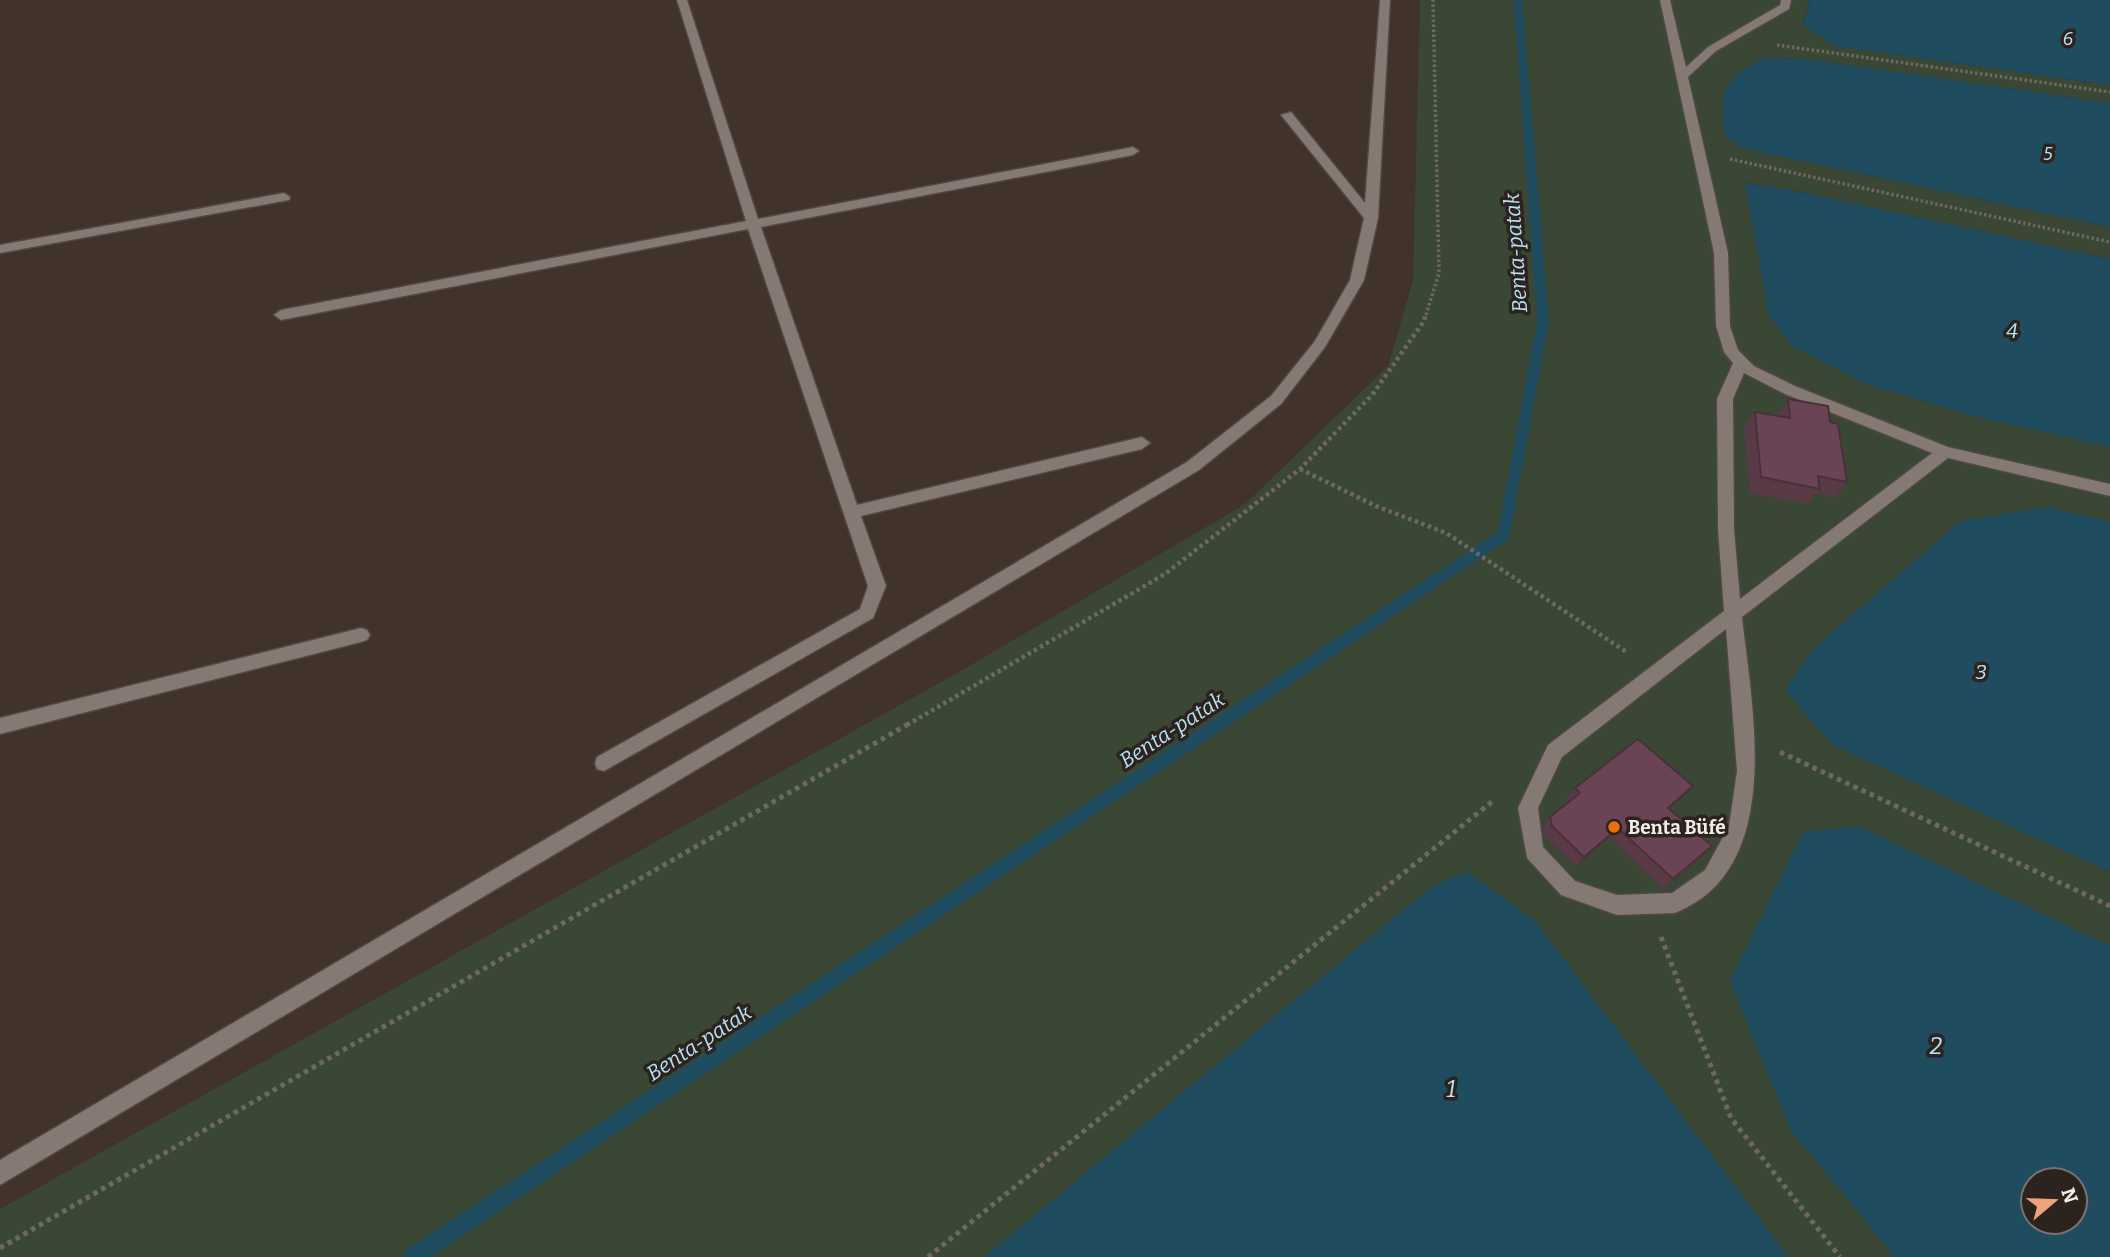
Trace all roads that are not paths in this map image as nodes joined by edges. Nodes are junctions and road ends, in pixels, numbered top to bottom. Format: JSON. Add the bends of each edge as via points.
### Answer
{"nodes":[{"id":1,"x":682,"y":0,"type":"edge"},
{"id":2,"x":1385,"y":0,"type":"edge"},
{"id":3,"x":1665,"y":0,"type":"edge"},
{"id":4,"x":1786,"y":0,"type":"edge"},
{"id":5,"x":1682,"y":76,"type":"junction"},
{"id":6,"x":1287,"y":115,"type":"dead end"},
{"id":7,"x":1133,"y":151,"type":"dead end"},
{"id":8,"x":284,"y":197,"type":"dead end"},
{"id":9,"x":1371,"y":218,"type":"junction"},
{"id":10,"x":753,"y":224,"type":"junction"},
{"id":11,"x":0,"y":249,"type":"edge"},
{"id":12,"x":281,"y":315,"type":"dead end"},
{"id":13,"x":1741,"y":362,"type":"junction"},
{"id":14,"x":1142,"y":443,"type":"dead end"},
{"id":15,"x":1945,"y":452,"type":"junction"},
{"id":16,"x":2110,"y":490,"type":"edge"},
{"id":17,"x":853,"y":512,"type":"junction"},
{"id":18,"x":1733,"y":614,"type":"junction"},
{"id":19,"x":361,"y":635,"type":"dead end"},
{"id":20,"x":0,"y":726,"type":"edge"},
{"id":21,"x":604,"y":763,"type":"dead end"},
{"id":22,"x":0,"y":1173,"type":"edge"}],
"edges":[{"from":1,"to":10,"type":"lane"},
{"from":2,"to":9,"type":"lane"},
{"from":3,"to":5,"type":"lane"},
{"from":4,"to":5,"type":"lane","via":[[1785,7],[1712,49]]},
{"from":5,"to":13,"type":"lane","via":[[1721,253],[1723,326],[1731,352]]},
{"from":6,"to":9,"type":"lane"},
{"from":7,"to":10,"type":"lane"},
{"from":8,"to":11,"type":"lane"},
{"from":9,"to":22,"type":"lane","via":[[1357,280],[1320,344],[1276,400],[1193,466]]},
{"from":10,"to":12,"type":"lane"},
{"from":10,"to":17,"type":"lane"},
{"from":13,"to":15,"type":"lane","via":[[1790,390]]},
{"from":13,"to":18,"type":"lane","via":[[1725,399],[1726,529]]},
{"from":14,"to":17,"type":"lane"},
{"from":15,"to":16,"type":"lane"},
{"from":15,"to":18,"type":"lane"},
{"from":17,"to":21,"type":"lane","via":[[877,586],[867,613]]},
{"from":18,"to":18,"type":"lane","via":[[1555,751],[1528,808],[1534,851],[1568,888],[1617,905],[1675,903],[1712,877],[1739,828],[1746,771]]},
{"from":19,"to":20,"type":"lane"}]}
